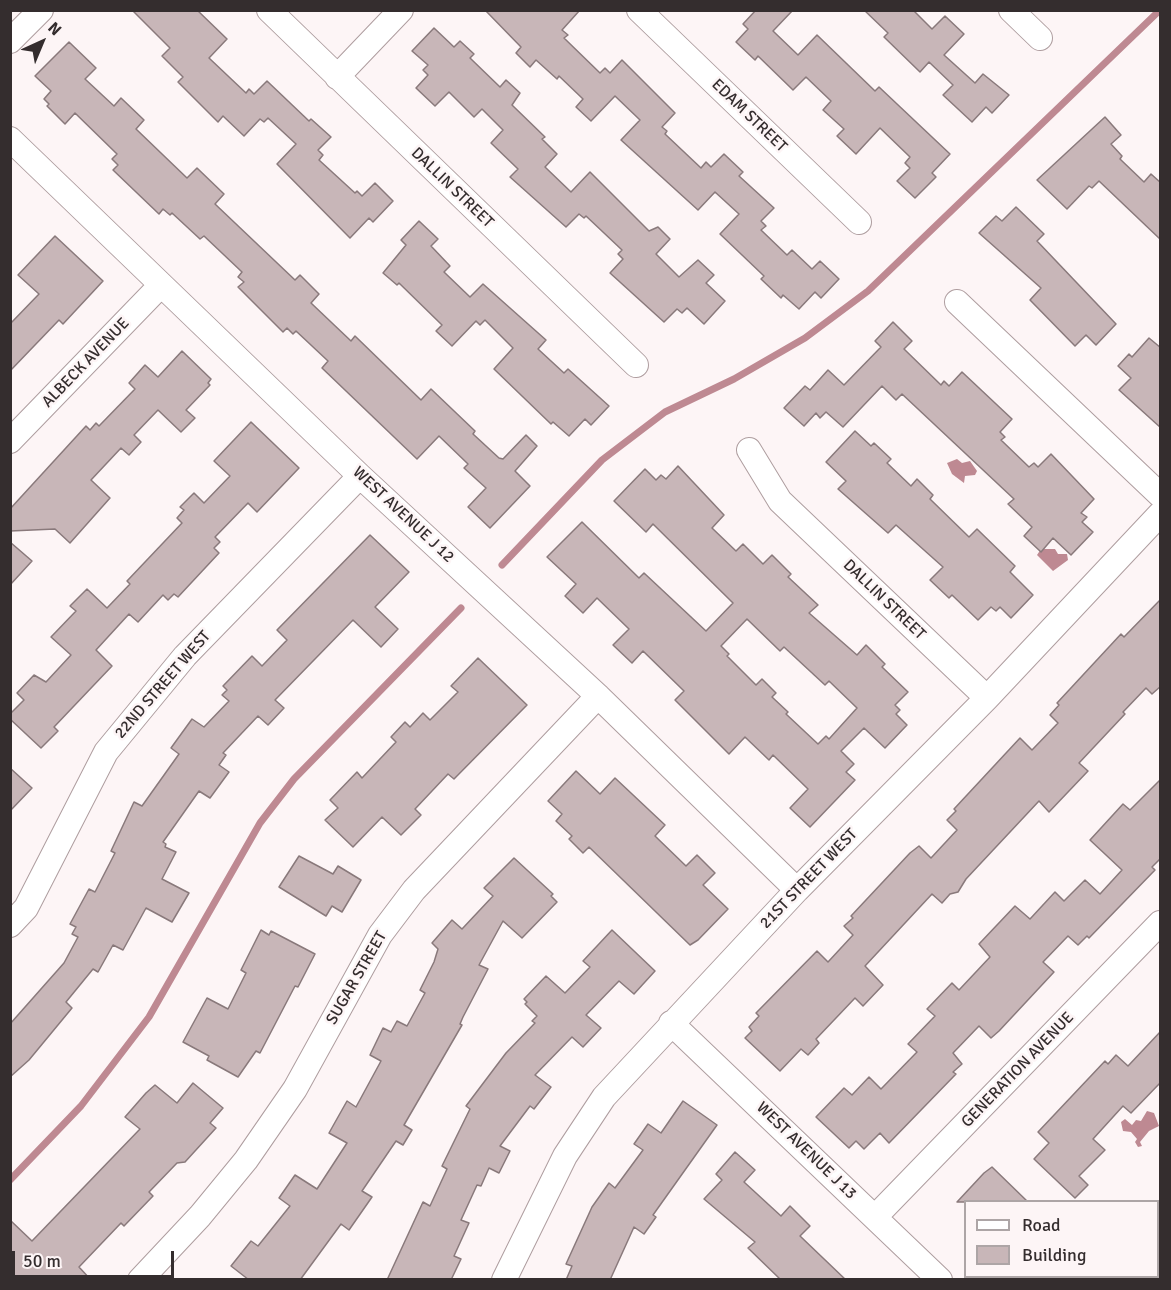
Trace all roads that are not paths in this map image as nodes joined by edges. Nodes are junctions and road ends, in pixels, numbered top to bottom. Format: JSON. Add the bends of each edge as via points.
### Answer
{"nodes":[{"id":1,"x":40,"y":10,"type":"edge"},
{"id":2,"x":269,"y":10,"type":"edge"},
{"id":3,"x":401,"y":10,"type":"edge"},
{"id":4,"x":639,"y":10,"type":"edge"},
{"id":5,"x":1011,"y":10,"type":"edge"},
{"id":6,"x":1040,"y":38,"type":"dead end"},
{"id":7,"x":10,"y":41,"type":"edge"},
{"id":8,"x":337,"y":77,"type":"junction"},
{"id":9,"x":10,"y":139,"type":"edge"},
{"id":10,"x":859,"y":222,"type":"dead end"},
{"id":11,"x":161,"y":285,"type":"junction"},
{"id":12,"x":957,"y":302,"type":"dead end"},
{"id":13,"x":636,"y":365,"type":"dead end"},
{"id":14,"x":10,"y":441,"type":"edge"},
{"id":15,"x":749,"y":450,"type":"dead end"},
{"id":16,"x":360,"y":476,"type":"junction"},
{"id":17,"x":1161,"y":495,"type":"edge"},
{"id":18,"x":1161,"y":514,"type":"edge"},
{"id":19,"x":598,"y":696,"type":"junction"},
{"id":20,"x":987,"y":698,"type":"junction"},
{"id":21,"x":797,"y":891,"type":"junction"},
{"id":22,"x":16,"y":909,"type":"edge"},
{"id":23,"x":1161,"y":923,"type":"edge"},
{"id":24,"x":671,"y":1023,"type":"junction"},
{"id":25,"x":874,"y":1217,"type":"junction"},
{"id":26,"x":140,"y":1280,"type":"edge"},
{"id":27,"x":504,"y":1280,"type":"edge"},
{"id":28,"x":940,"y":1280,"type":"edge"}],
"edges":[{"from":1,"to":7,"type":"street"},
{"from":2,"to":8,"type":"street","name":"DALLIN STREET"},
{"from":3,"to":8,"type":"street"},
{"from":4,"to":10,"type":"street","name":"EDAM STREET"},
{"from":5,"to":6,"type":"street"},
{"from":8,"to":13,"type":"street","name":"DALLIN STREET"},
{"from":9,"to":11,"type":"street","name":"WEST AVENUE J 12"},
{"from":11,"to":14,"type":"street","name":"ALBECK AVENUE"},
{"from":11,"to":16,"type":"street","name":"WEST AVENUE J 12"},
{"from":12,"to":17,"type":"street"},
{"from":15,"to":20,"type":"street","name":"DALLIN STREET","via":[[780,501]]},
{"from":16,"to":19,"type":"street","name":"WEST AVENUE J 12"},
{"from":16,"to":22,"type":"street","name":"22ND STREET WEST","via":[[185,656],[106,752]]},
{"from":18,"to":20,"type":"street","name":"21ST STREET WEST"},
{"from":19,"to":21,"type":"street","name":"WEST AVENUE J 12"},
{"from":19,"to":26,"type":"street","name":"SUGAR STREET","via":[[414,890],[380,935],[295,1089],[246,1160]]},
{"from":20,"to":21,"type":"street","name":"21ST STREET WEST"},
{"from":21,"to":24,"type":"street","name":"21ST STREET WEST"},
{"from":23,"to":25,"type":"street","name":"GENERATION AVENUE"},
{"from":24,"to":25,"type":"street","name":"WEST AVENUE J 13"},
{"from":24,"to":27,"type":"street","name":"21ST STREET WEST","via":[[604,1097],[565,1156]]},
{"from":25,"to":28,"type":"street","name":"WEST AVENUE J 13"}]}
